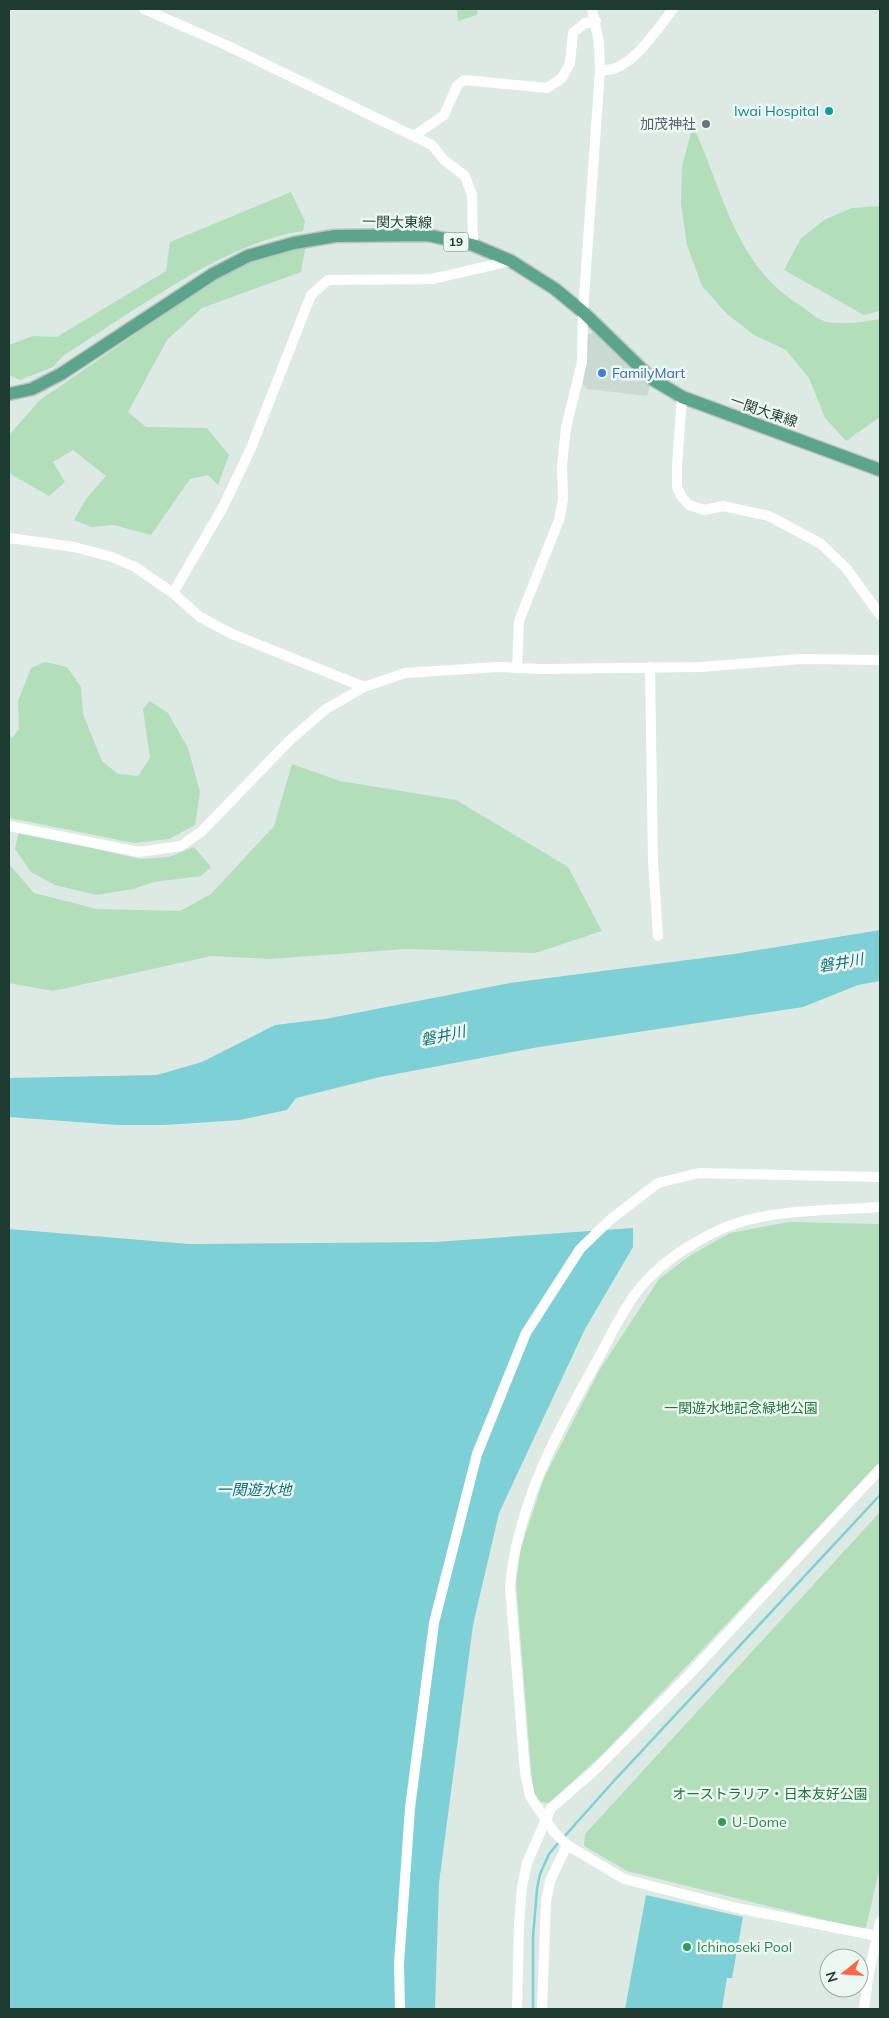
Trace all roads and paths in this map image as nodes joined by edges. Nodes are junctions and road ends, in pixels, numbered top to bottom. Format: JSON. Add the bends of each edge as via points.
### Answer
{"nodes":[{"id":1,"x":144,"y":9,"type":"edge"},
{"id":2,"x":592,"y":9,"type":"edge"},
{"id":3,"x":673,"y":9,"type":"edge"},
{"id":4,"x":596,"y":21,"type":"junction"},
{"id":5,"x":600,"y":70,"type":"junction"},
{"id":6,"x":414,"y":136,"type":"junction"},
{"id":7,"x":473,"y":245,"type":"junction"},
{"id":8,"x":511,"y":261,"type":"junction"},
{"id":9,"x":583,"y":312,"type":"junction"},
{"id":10,"x":9,"y":394,"type":"edge"},
{"id":11,"x":682,"y":397,"type":"junction"},
{"id":12,"x":880,"y":470,"type":"edge"},
{"id":13,"x":9,"y":538,"type":"edge"},
{"id":14,"x":173,"y":593,"type":"junction"},
{"id":15,"x":880,"y":615,"type":"edge"},
{"id":16,"x":880,"y":660,"type":"edge"},
{"id":17,"x":650,"y":667,"type":"junction"},
{"id":18,"x":517,"y":668,"type":"junction"},
{"id":19,"x":364,"y":687,"type":"junction"},
{"id":20,"x":9,"y":826,"type":"edge"},
{"id":21,"x":658,"y":936,"type":"dead end"},
{"id":22,"x":880,"y":1177,"type":"edge"},
{"id":23,"x":880,"y":1207,"type":"edge"},
{"id":24,"x":880,"y":1469,"type":"edge"},
{"id":25,"x":545,"y":1821,"type":"junction"},
{"id":26,"x":567,"y":1845,"type":"junction"},
{"id":27,"x":880,"y":1922,"type":"edge"},
{"id":28,"x":877,"y":1936,"type":"junction"},
{"id":29,"x":400,"y":2009,"type":"edge"},
{"id":30,"x":517,"y":2009,"type":"edge"},
{"id":31,"x":542,"y":2009,"type":"edge"},
{"id":32,"x":864,"y":2009,"type":"edge"}],
"edges":[{"from":1,"to":6,"type":"street"},
{"from":2,"to":4,"type":"street"},
{"from":3,"to":5,"type":"street","via":[[622,67],[607,72]]},
{"from":4,"to":5,"type":"street"},
{"from":4,"to":6,"type":"street","via":[[585,23],[573,33],[570,63],[562,78],[547,88],[464,80],[457,86],[444,115]]},
{"from":5,"to":9,"type":"street"},
{"from":6,"to":7,"type":"street","via":[[432,145],[444,160],[465,176],[472,195]]},
{"from":7,"to":8,"type":"main road","name":"一関大東線","number":"19"},
{"from":7,"to":10,"type":"main road","name":"一関大東線","number":"19","via":[[427,235],[335,236],[248,256],[213,274],[62,374],[32,389]]},
{"from":8,"to":9,"type":"main road","name":"一関大東線","number":"19","via":[[555,289]]},
{"from":8,"to":14,"type":"street","via":[[432,279],[328,280],[311,295],[251,448],[223,506]]},
{"from":9,"to":11,"type":"main road","name":"一関大東線","number":"19","via":[[652,379]]},
{"from":9,"to":18,"type":"street","via":[[582,362],[566,428],[562,465],[563,500],[559,520],[519,621]]},
{"from":11,"to":12,"type":"main road","name":"一関大東線","number":"19"},
{"from":11,"to":15,"type":"street","via":[[677,487],[689,505],[704,510],[723,506],[770,516],[821,544],[846,568]]},
{"from":13,"to":14,"type":"street","via":[[74,547],[112,557],[135,566]]},
{"from":14,"to":19,"type":"street","via":[[200,617],[232,634]]},
{"from":16,"to":17,"type":"street","via":[[801,659],[701,667]]},
{"from":17,"to":18,"type":"street"},
{"from":17,"to":21,"type":"street","via":[[652,841]]},
{"from":18,"to":19,"type":"street","via":[[405,673]]},
{"from":19,"to":20,"type":"street","via":[[326,709],[202,830],[180,846],[138,852]]},
{"from":22,"to":29,"type":"street","via":[[700,1173],[658,1184],[611,1219],[580,1249],[526,1333],[474,1464],[434,1623],[410,1808]]},
{"from":23,"to":25,"type":"street","via":[[759,1217],[714,1232],[660,1268],[636,1293],[585,1380],[538,1476],[515,1549],[510,1587],[526,1772],[530,1796]]},
{"from":24,"to":25,"type":"street","via":[[686,1678],[594,1771],[551,1808]]},
{"from":25,"to":26,"type":"street"},
{"from":25,"to":30,"type":"street","via":[[527,1863],[522,1887]]},
{"from":26,"to":28,"type":"street","via":[[624,1879],[737,1908]]},
{"from":26,"to":31,"type":"street","via":[[550,1882],[546,1901]]},
{"from":27,"to":28,"type":"street"},
{"from":28,"to":32,"type":"street"}]}
